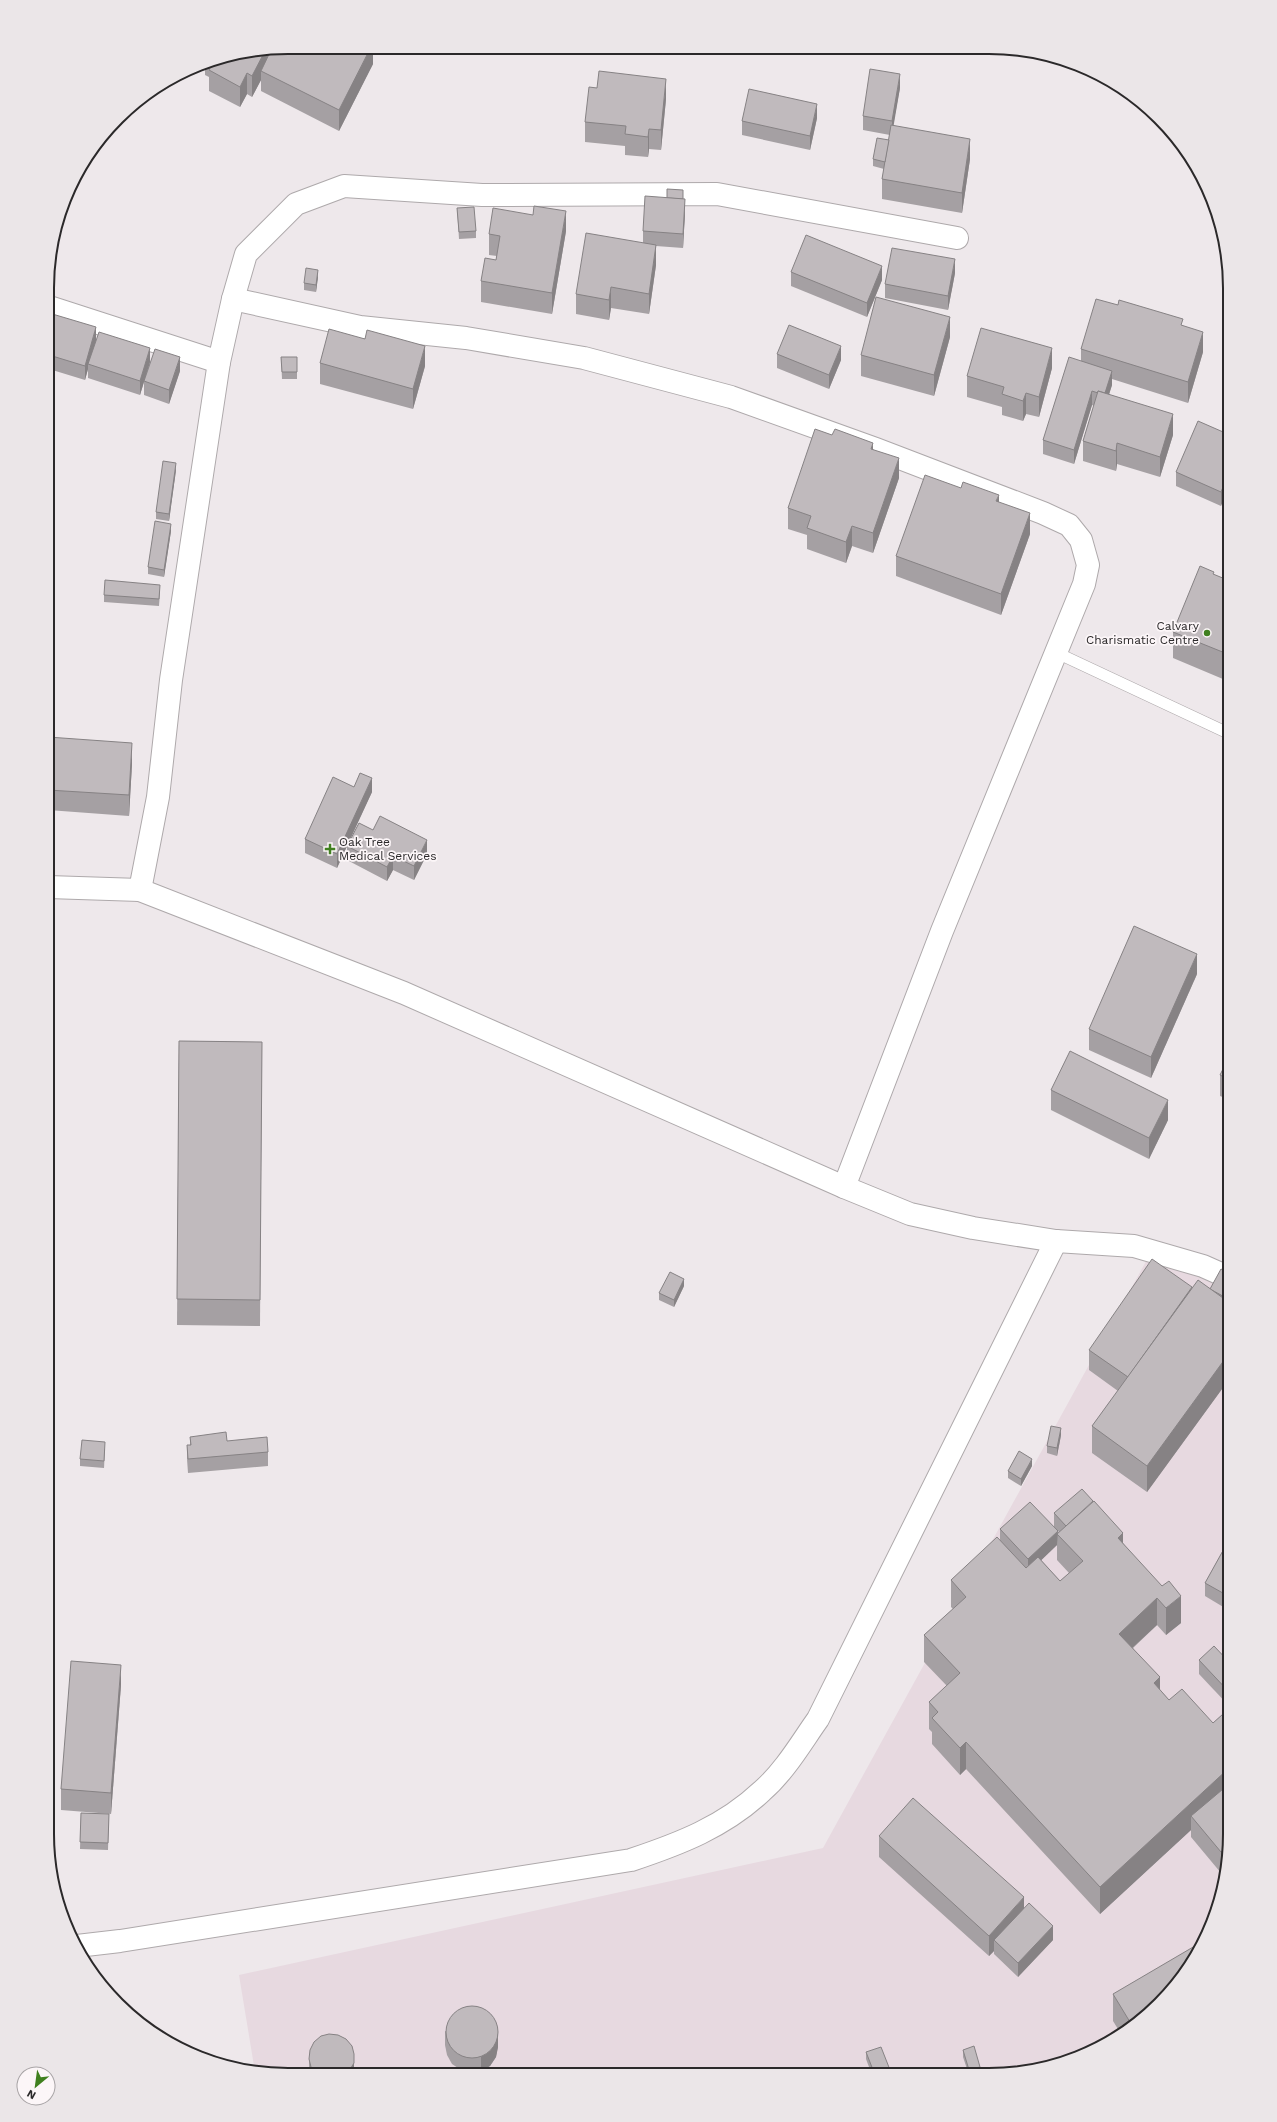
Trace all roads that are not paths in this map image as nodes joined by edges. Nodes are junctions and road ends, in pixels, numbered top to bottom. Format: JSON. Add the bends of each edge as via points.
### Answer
{"nodes":[{"id":1,"x":957,"y":238,"type":"dead end"},
{"id":2,"x":233,"y":299,"type":"junction"},
{"id":3,"x":54,"y":309,"type":"edge"},
{"id":4,"x":219,"y":362,"type":"junction"},
{"id":5,"x":1055,"y":652,"type":"junction"},
{"id":6,"x":1223,"y":731,"type":"edge"},
{"id":7,"x":54,"y":887,"type":"edge"},
{"id":8,"x":140,"y":890,"type":"junction"},
{"id":9,"x":844,"y":1187,"type":"junction"},
{"id":10,"x":1056,"y":1241,"type":"junction"},
{"id":11,"x":1223,"y":1275,"type":"edge"},
{"id":12,"x":82,"y":1945,"type":"edge"}],
"edges":[{"from":1,"to":2,"type":"street","via":[[717,194],[482,195],[344,186],[296,204],[246,254]]},
{"from":2,"to":4,"type":"street"},
{"from":2,"to":5,"type":"street","via":[[360,327],[466,338],[584,358],[731,397],[876,449],[1069,524],[1081,540],[1088,565],[1084,584]]},
{"from":3,"to":4,"type":"street"},
{"from":4,"to":8,"type":"street","via":[[171,680],[158,796]]},
{"from":5,"to":6,"type":"lane"},
{"from":5,"to":9,"type":"street","via":[[942,931]]},
{"from":7,"to":8,"type":"street"},
{"from":8,"to":9,"type":"street","via":[[404,993]]},
{"from":9,"to":10,"type":"street","via":[[910,1214],[973,1228]]},
{"from":10,"to":11,"type":"street","via":[[1134,1246],[1203,1266]]},
{"from":10,"to":12,"type":"street","via":[[818,1719],[787,1764],[763,1791],[731,1816],[682,1843],[631,1860]]}]}
